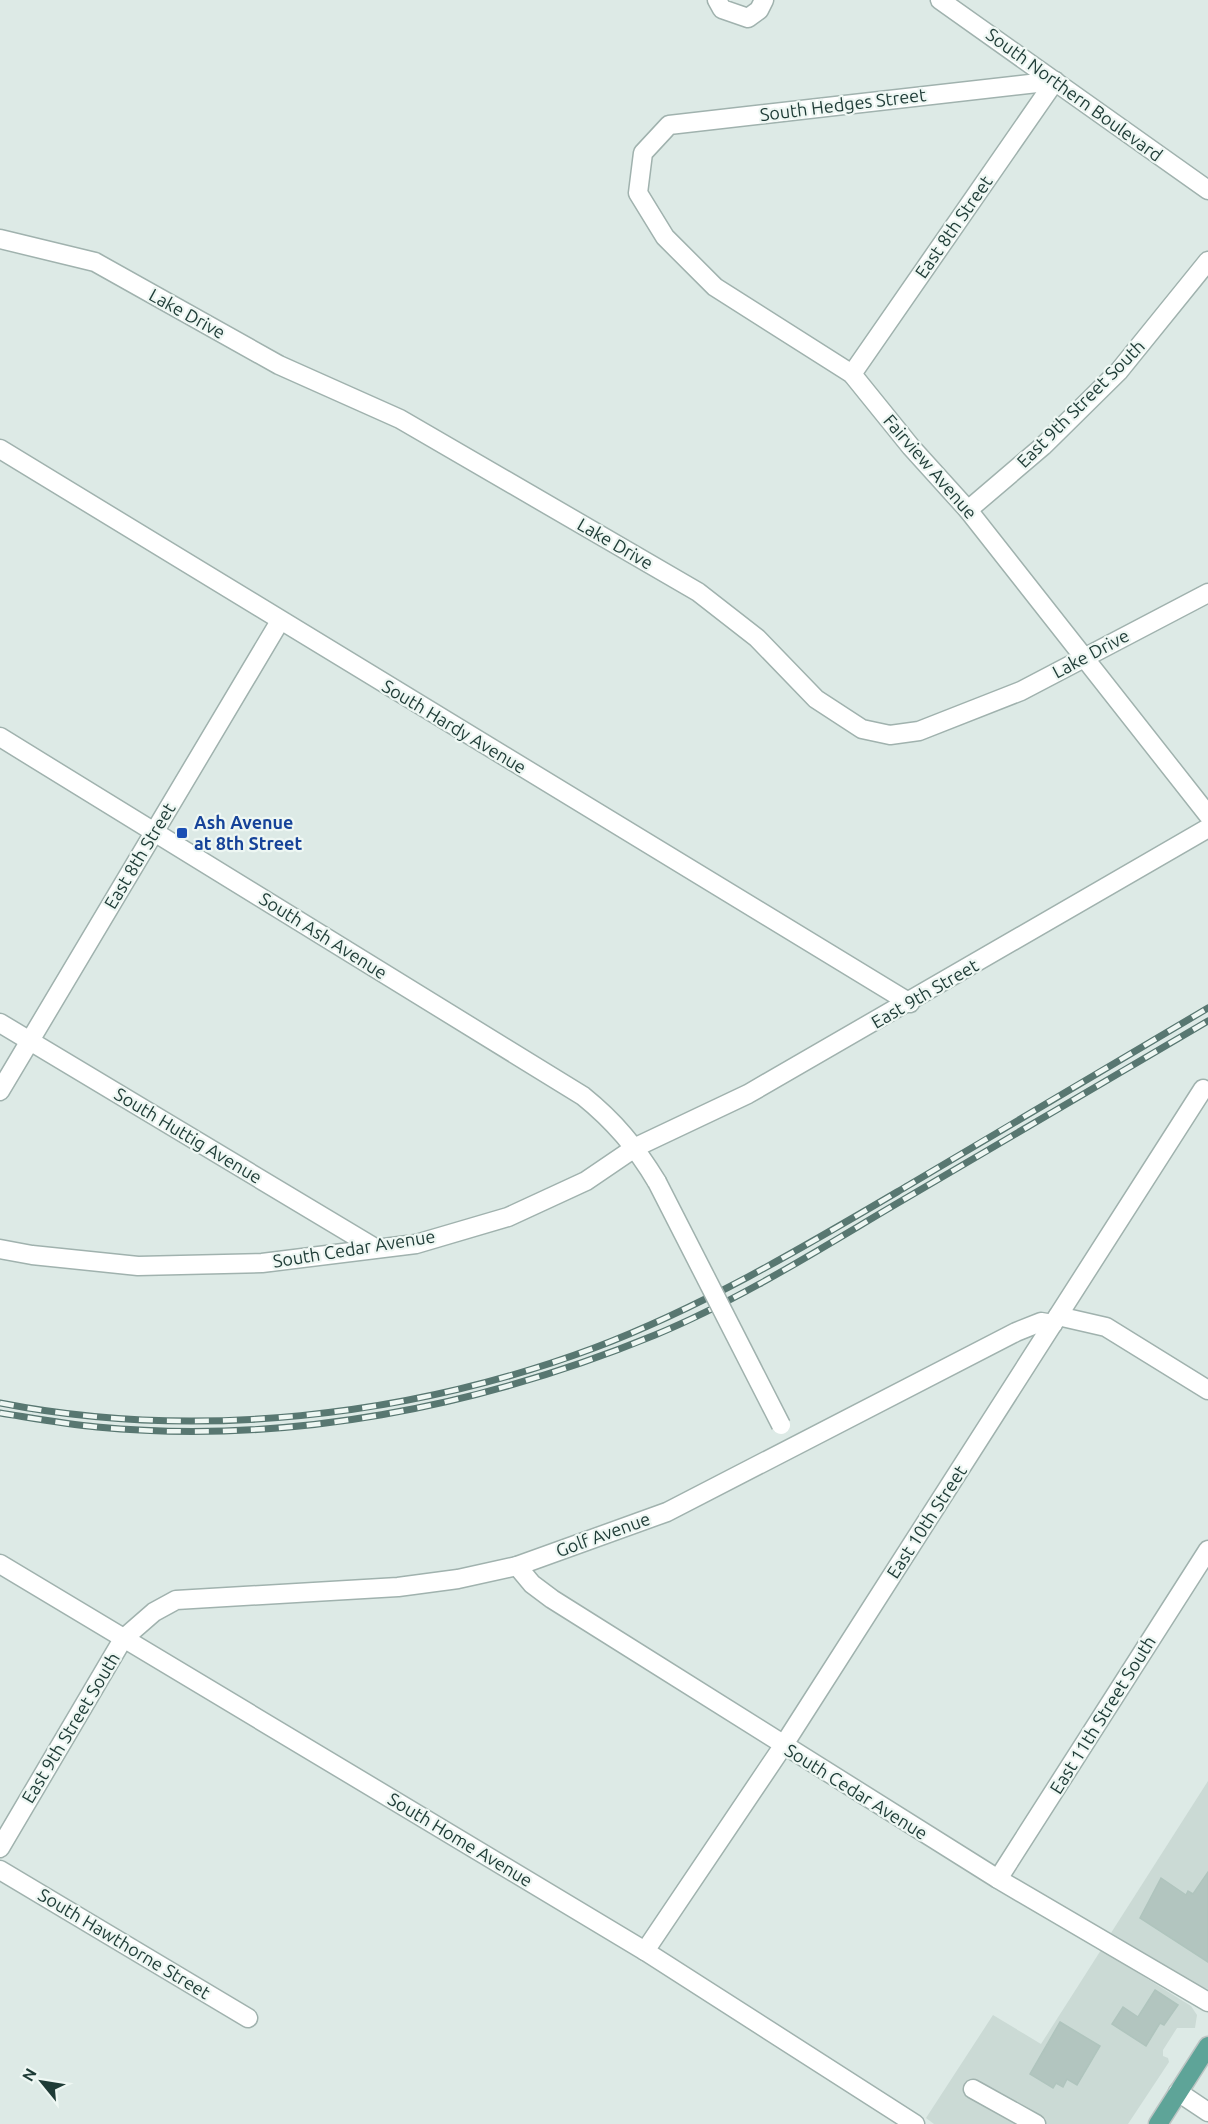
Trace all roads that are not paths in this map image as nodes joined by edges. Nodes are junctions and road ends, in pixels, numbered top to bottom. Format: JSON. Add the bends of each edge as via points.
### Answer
{"nodes":[{"id":1,"x":717,"y":0,"type":"edge"},
{"id":2,"x":764,"y":0,"type":"edge"},
{"id":3,"x":940,"y":0,"type":"edge"},
{"id":4,"x":963,"y":6,"type":"edge"},
{"id":5,"x":1055,"y":81,"type":"junction"},
{"id":6,"x":643,"y":153,"type":"joint"},
{"id":7,"x":1208,"y":190,"type":"edge"},
{"id":8,"x":0,"y":239,"type":"edge"},
{"id":9,"x":1208,"y":261,"type":"edge"},
{"id":10,"x":852,"y":374,"type":"junction"},
{"id":11,"x":0,"y":449,"type":"edge"},
{"id":12,"x":968,"y":510,"type":"junction"},
{"id":13,"x":1208,"y":593,"type":"edge"},
{"id":14,"x":280,"y":621,"type":"junction"},
{"id":15,"x":1085,"y":657,"type":"junction"},
{"id":16,"x":0,"y":737,"type":"edge"},
{"id":17,"x":1208,"y":815,"type":"edge"},
{"id":18,"x":1208,"y":828,"type":"edge"},
{"id":19,"x":154,"y":832,"type":"junction"},
{"id":20,"x":910,"y":1003,"type":"junction"},
{"id":21,"x":0,"y":1023,"type":"edge"},
{"id":22,"x":30,"y":1041,"type":"junction"},
{"id":23,"x":1203,"y":1089,"type":"dead end"},
{"id":24,"x":0,"y":1091,"type":"edge"},
{"id":25,"x":636,"y":1147,"type":"junction"},
{"id":26,"x":375,"y":1248,"type":"junction"},
{"id":27,"x":0,"y":1249,"type":"edge"},
{"id":28,"x":1056,"y":1320,"type":"junction"},
{"id":29,"x":1208,"y":1390,"type":"edge"},
{"id":30,"x":795,"y":1448,"type":"junction"},
{"id":31,"x":1208,"y":1550,"type":"edge"},
{"id":32,"x":0,"y":1564,"type":"edge"},
{"id":33,"x":517,"y":1566,"type":"junction"},
{"id":34,"x":123,"y":1639,"type":"junction"},
{"id":35,"x":783,"y":1746,"type":"junction"},
{"id":36,"x":0,"y":1848,"type":"edge"},
{"id":37,"x":0,"y":1870,"type":"edge"},
{"id":38,"x":998,"y":1880,"type":"junction"},
{"id":39,"x":645,"y":1951,"type":"junction"},
{"id":40,"x":1208,"y":2002,"type":"edge"},
{"id":41,"x":248,"y":2018,"type":"dead end"},
{"id":42,"x":1208,"y":2046,"type":"edge"},
{"id":43,"x":973,"y":2089,"type":"dead end"},
{"id":44,"x":1178,"y":2092,"type":"junction"},
{"id":45,"x":1208,"y":2112,"type":"edge"},
{"id":46,"x":1014,"y":2119,"type":"edge"},
{"id":47,"x":915,"y":2124,"type":"edge"},
{"id":48,"x":1036,"y":2124,"type":"edge"},
{"id":49,"x":1158,"y":2124,"type":"edge"}],
"edges":[{"from":1,"to":2,"type":"street","via":[[722,9],[748,18]]},
{"from":3,"to":4,"type":"street","name":"South Northern Boulevard"},
{"from":4,"to":5,"type":"street","name":"South Northern Boulevard"},
{"from":5,"to":6,"type":"street","name":"South Hedges Street","via":[[669,125]]},
{"from":5,"to":7,"type":"street","name":"South Northern Boulevard"},
{"from":5,"to":10,"type":"street","name":"East 8th Street"},
{"from":6,"to":10,"type":"street","name":"Fairview Avenue","via":[[638,193],[665,237],[715,287]]},
{"from":8,"to":15,"type":"street","name":"Lake Drive","via":[[95,262],[279,365],[400,419],[698,592],[757,638],[816,699],[862,729],[890,735],[919,731],[1021,691]]},
{"from":9,"to":12,"type":"street","name":"East 9th Street South","via":[[1119,371],[1043,446]]},
{"from":10,"to":12,"type":"street","name":"Fairview Avenue","via":[[910,447]]},
{"from":11,"to":14,"type":"street","name":"South Hardy Avenue"},
{"from":12,"to":15,"type":"street","name":"Fairview Avenue"},
{"from":13,"to":15,"type":"street","name":"Lake Drive"},
{"from":14,"to":19,"type":"street","name":"East 8th Street"},
{"from":14,"to":20,"type":"street","name":"South Hardy Avenue"},
{"from":15,"to":17,"type":"street","name":"Fairview Avenue"},
{"from":16,"to":19,"type":"street","name":"South Ash Avenue"},
{"from":18,"to":20,"type":"street","name":"East 9th Street"},
{"from":19,"to":22,"type":"street","name":"East 8th Street"},
{"from":19,"to":25,"type":"street","name":"South Ash Avenue","via":[[583,1095],[612,1119]]},
{"from":20,"to":25,"type":"street","name":"East 9th Street","via":[[748,1094]]},
{"from":21,"to":22,"type":"street","name":"South Huttig Avenue"},
{"from":22,"to":24,"type":"street","name":"East 8th Street"},
{"from":22,"to":26,"type":"street","name":"South Huttig Avenue"},
{"from":23,"to":28,"type":"street","name":"East 10th Street"},
{"from":25,"to":26,"type":"street","name":"South Cedar Avenue","via":[[586,1181],[508,1217],[416,1244]]},
{"from":25,"to":30,"type":"street","bridge":true},
{"from":26,"to":27,"type":"street","name":"South Cedar Avenue","via":[[262,1263],[138,1266]]},
{"from":28,"to":29,"type":"street","via":[[1106,1327]]},
{"from":28,"to":30,"type":"street","name":"Golf Avenue","via":[[1016,1332]]},
{"from":28,"to":35,"type":"street","name":"East 10th Street"},
{"from":30,"to":33,"type":"street","name":"Golf Avenue","via":[[667,1512]]},
{"from":31,"to":38,"type":"street","name":"East 11th Street South"},
{"from":32,"to":34,"type":"street","name":"South Home Avenue"},
{"from":33,"to":34,"type":"street","name":"Golf Avenue","via":[[398,1587],[190,1597],[154,1612]]},
{"from":33,"to":35,"type":"street","name":"South Cedar Avenue","via":[[552,1599]]},
{"from":34,"to":36,"type":"street","name":"East 9th Street South"},
{"from":34,"to":39,"type":"street","name":"South Home Avenue"},
{"from":35,"to":38,"type":"street","name":"South Cedar Avenue"},
{"from":35,"to":39,"type":"street","name":"East 10th Street"},
{"from":37,"to":41,"type":"street","name":"South Hawthorne Street"},
{"from":38,"to":40,"type":"street","name":"South Cedar Avenue"},
{"from":39,"to":47,"type":"street","name":"South Home Avenue"},
{"from":42,"to":44,"type":"main road"},
{"from":43,"to":46,"type":"street"},
{"from":44,"to":45,"type":"street"},
{"from":44,"to":49,"type":"main road"},
{"from":46,"to":48,"type":"street"}]}
